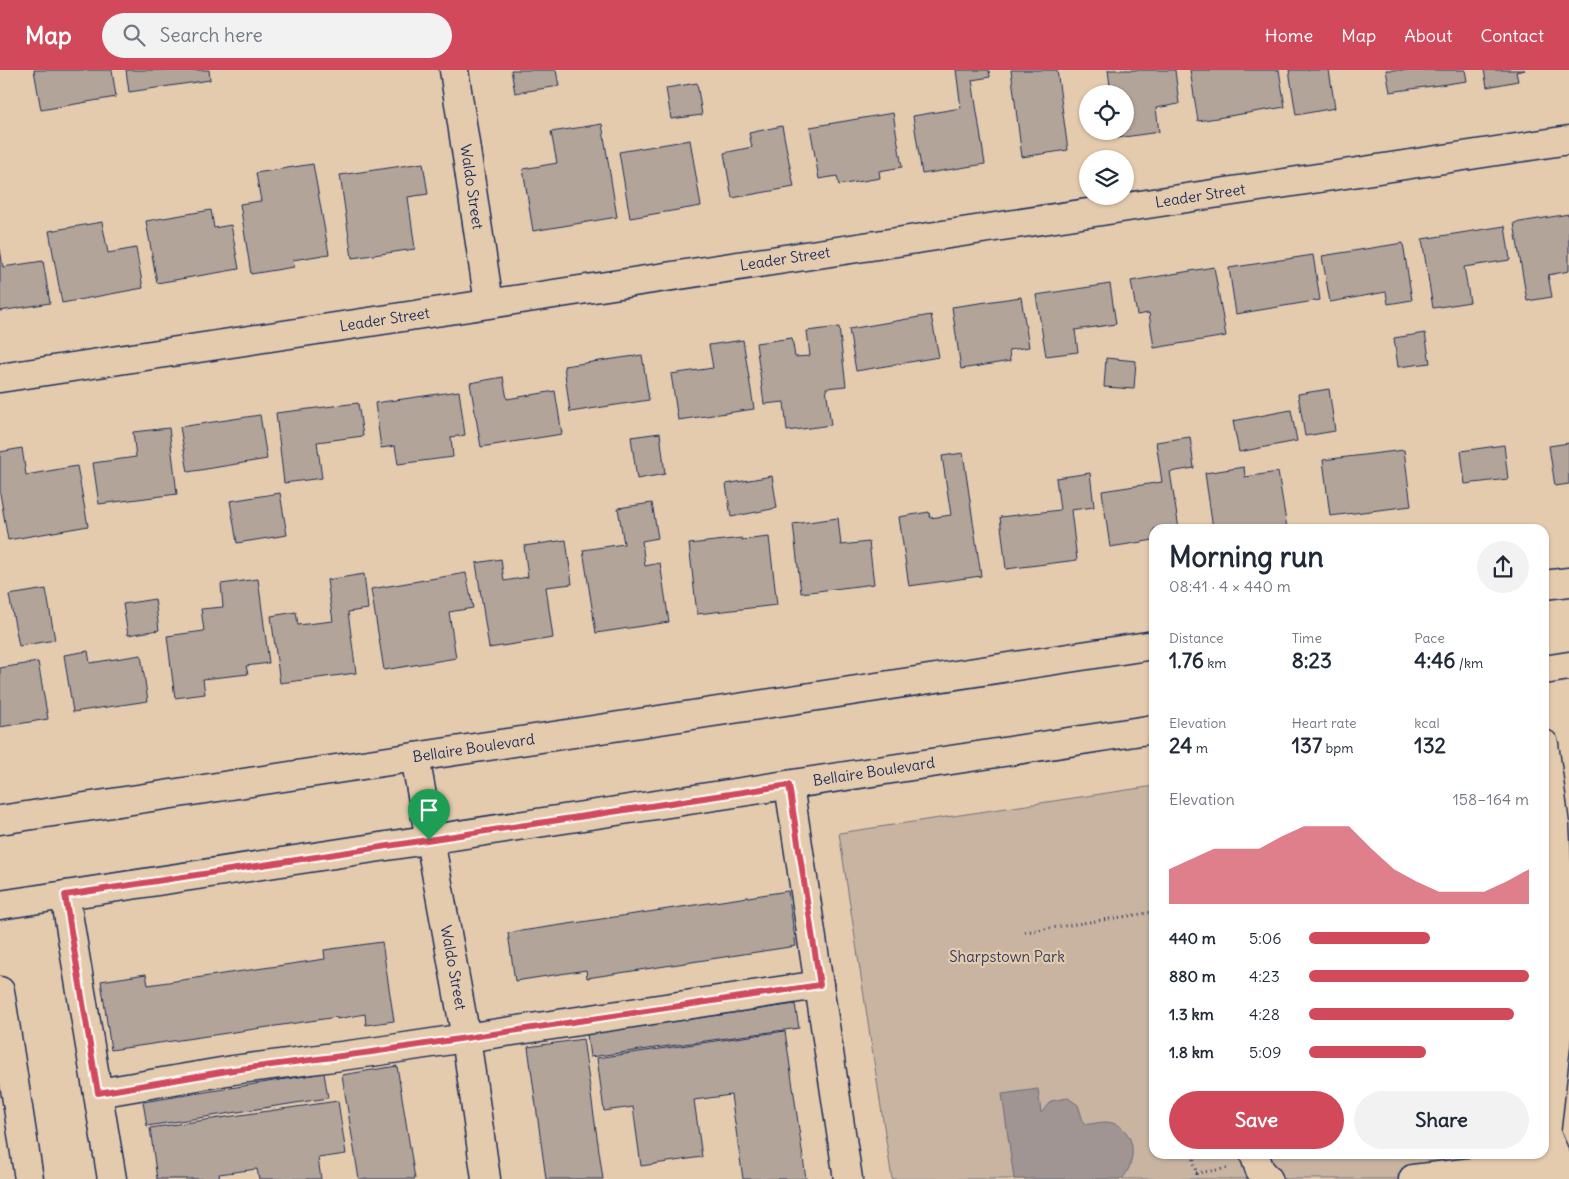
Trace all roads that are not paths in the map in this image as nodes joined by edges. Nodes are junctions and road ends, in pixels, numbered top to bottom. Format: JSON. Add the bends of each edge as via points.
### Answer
{"nodes":[{"id":1,"x":454,"y":70,"type":"edge"},
{"id":2,"x":1569,"y":140,"type":"edge"},
{"id":3,"x":488,"y":303,"type":"junction"},
{"id":4,"x":0,"y":378,"type":"edge"},
{"id":5,"x":1569,"y":582,"type":"edge"},
{"id":6,"x":1549,"y":585,"type":"edge"},
{"id":7,"x":1149,"y":646,"type":"edge"},
{"id":8,"x":1569,"y":666,"type":"edge"},
{"id":9,"x":1549,"y":669,"type":"edge"},
{"id":10,"x":1149,"y":730,"type":"edge"},
{"id":11,"x":415,"y":757,"type":"junction"},
{"id":12,"x":1549,"y":781,"type":"edge"},
{"id":13,"x":789,"y":785,"type":"junction"},
{"id":14,"x":0,"y":820,"type":"edge"},
{"id":15,"x":429,"y":840,"type":"junction"},
{"id":16,"x":65,"y":895,"type":"junction"},
{"id":17,"x":0,"y":905,"type":"edge"},
{"id":18,"x":1557,"y":923,"type":"edge"},
{"id":19,"x":820,"y":985,"type":"junction"},
{"id":20,"x":0,"y":991,"type":"edge"},
{"id":21,"x":466,"y":1038,"type":"junction"},
{"id":22,"x":98,"y":1093,"type":"junction"},
{"id":23,"x":8,"y":1104,"type":"edge"},
{"id":24,"x":1549,"y":1107,"type":"edge"},
{"id":25,"x":1549,"y":1140,"type":"edge"},
{"id":26,"x":1256,"y":1159,"type":"edge"},
{"id":27,"x":1566,"y":1174,"type":"edge"},
{"id":28,"x":29,"y":1179,"type":"edge"},
{"id":29,"x":112,"y":1179,"type":"edge"},
{"id":30,"x":486,"y":1179,"type":"edge"},
{"id":31,"x":848,"y":1179,"type":"edge"},
{"id":32,"x":1268,"y":1179,"type":"edge"},
{"id":33,"x":1413,"y":1179,"type":"edge"}],
"edges":[{"from":1,"to":3,"type":"street","name":"Waldo Street"},
{"from":2,"to":3,"type":"street","name":"Leader Street"},
{"from":3,"to":4,"type":"street","name":"Leader Street"},
{"from":5,"to":6,"type":"street"},
{"from":7,"to":11,"type":"street","name":"Bellaire Boulevard"},
{"from":8,"to":9,"type":"street"},
{"from":10,"to":13,"type":"street","name":"Bellaire Boulevard"},
{"from":11,"to":14,"type":"street","name":"Bellaire Boulevard"},
{"from":11,"to":15,"type":"street","name":"Waldo Street"},
{"from":12,"to":18,"type":"street","via":[[1555,825]]},
{"from":13,"to":15,"type":"street","name":"Bellaire Boulevard"},
{"from":13,"to":19,"type":"street"},
{"from":15,"to":16,"type":"street","name":"Bellaire Boulevard"},
{"from":15,"to":21,"type":"street","name":"Waldo Street"},
{"from":16,"to":17,"type":"street","name":"Bellaire Boulevard"},
{"from":16,"to":22,"type":"street"},
{"from":18,"to":24,"type":"street","via":[[1557,1036]]},
{"from":19,"to":21,"type":"street"},
{"from":19,"to":31,"type":"street"},
{"from":20,"to":23,"type":"street"},
{"from":21,"to":22,"type":"street","via":[[233,1070]]},
{"from":21,"to":30,"type":"street","name":"Waldo Street"},
{"from":22,"to":29,"type":"street"},
{"from":23,"to":28,"type":"street"},
{"from":25,"to":27,"type":"street"},
{"from":26,"to":32,"type":"street"},
{"from":27,"to":33,"type":"street","via":[[1518,1167]]}]}
